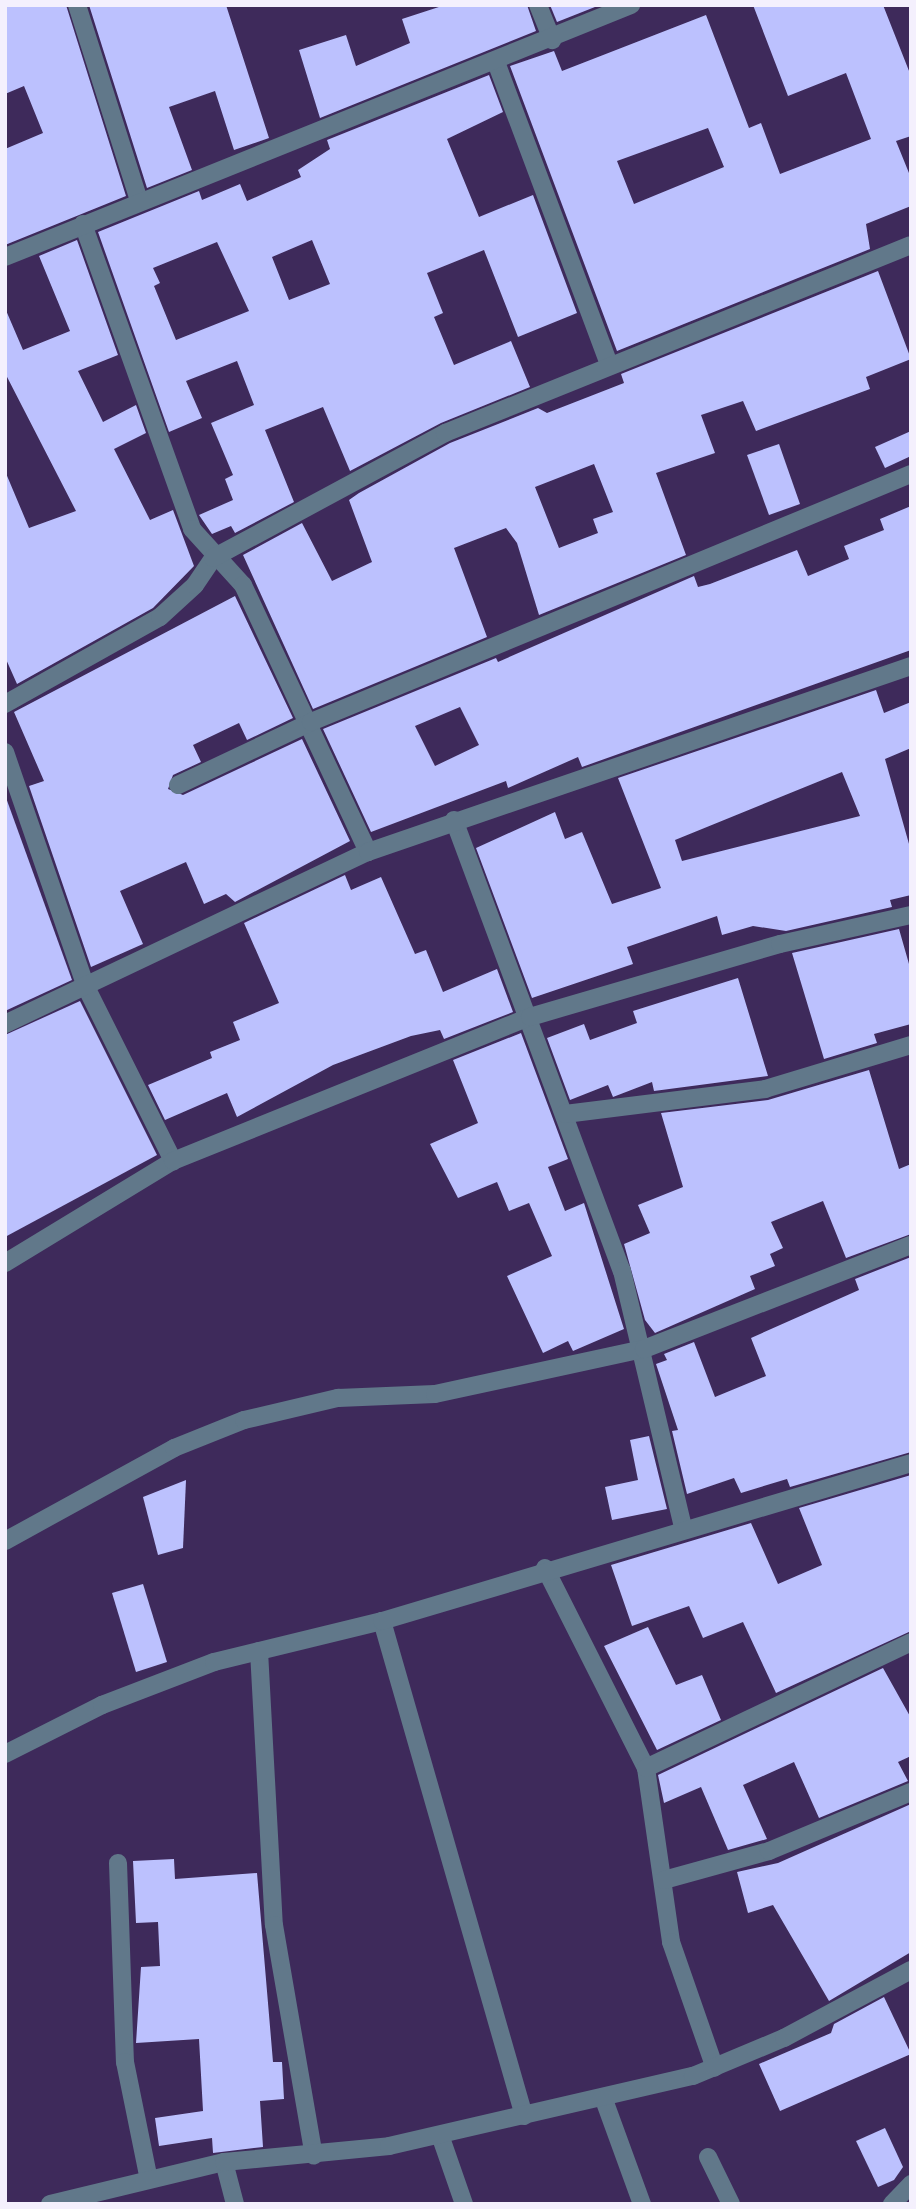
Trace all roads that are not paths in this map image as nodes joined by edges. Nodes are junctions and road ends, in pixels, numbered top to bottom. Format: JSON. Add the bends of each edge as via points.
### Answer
{"nodes":[{"id":1,"x":76,"y":5,"type":"edge"},
{"id":2,"x":538,"y":5,"type":"edge"},
{"id":3,"x":631,"y":5,"type":"edge"},
{"id":4,"x":552,"y":40,"type":"junction"},
{"id":5,"x":496,"y":62,"type":"junction"},
{"id":6,"x":139,"y":201,"type":"junction"},
{"id":7,"x":83,"y":225,"type":"junction"},
{"id":8,"x":911,"y":245,"type":"edge"},
{"id":9,"x":5,"y":257,"type":"edge"},
{"id":10,"x":608,"y":362,"type":"junction"},
{"id":11,"x":911,"y":474,"type":"edge"},
{"id":12,"x":213,"y":558,"type":"junction"},
{"id":13,"x":911,"y":666,"type":"edge"},
{"id":14,"x":5,"y":704,"type":"edge"},
{"id":15,"x":311,"y":722,"type":"junction"},
{"id":16,"x":7,"y":763,"type":"edge"},
{"id":17,"x":178,"y":785,"type":"dead end"},
{"id":18,"x":454,"y":820,"type":"junction"},
{"id":19,"x":368,"y":852,"type":"junction"},
{"id":20,"x":911,"y":915,"type":"edge"},
{"id":21,"x":86,"y":987,"type":"junction"},
{"id":22,"x":530,"y":1017,"type":"junction"},
{"id":23,"x":5,"y":1024,"type":"edge"},
{"id":24,"x":911,"y":1045,"type":"edge"},
{"id":25,"x":565,"y":1114,"type":"junction"},
{"id":26,"x":173,"y":1161,"type":"junction"},
{"id":27,"x":911,"y":1245,"type":"edge"},
{"id":28,"x":5,"y":1263,"type":"edge"},
{"id":29,"x":644,"y":1349,"type":"junction"},
{"id":30,"x":911,"y":1463,"type":"edge"},
{"id":31,"x":682,"y":1528,"type":"junction"},
{"id":32,"x":5,"y":1541,"type":"edge"},
{"id":33,"x":545,"y":1568,"type":"junction"},
{"id":34,"x":382,"y":1621,"type":"junction"},
{"id":35,"x":911,"y":1642,"type":"edge"},
{"id":36,"x":259,"y":1650,"type":"junction"},
{"id":37,"x":5,"y":1754,"type":"edge"},
{"id":38,"x":646,"y":1768,"type":"junction"},
{"id":39,"x":911,"y":1792,"type":"edge"},
{"id":40,"x":118,"y":1863,"type":"dead end"},
{"id":41,"x":664,"y":1880,"type":"junction"},
{"id":42,"x":911,"y":1970,"type":"edge"},
{"id":43,"x":715,"y":2068,"type":"junction"},
{"id":44,"x":603,"y":2097,"type":"junction"},
{"id":45,"x":524,"y":2116,"type":"junction"},
{"id":46,"x":440,"y":2135,"type":"junction"},
{"id":47,"x":314,"y":2156,"type":"junction"},
{"id":48,"x":708,"y":2157,"type":"dead end"},
{"id":49,"x":224,"y":2162,"type":"junction"},
{"id":50,"x":148,"y":2175,"type":"junction"},
{"id":51,"x":911,"y":2184,"type":"edge"},
{"id":52,"x":50,"y":2204,"type":"edge"},
{"id":53,"x":235,"y":2204,"type":"edge"},
{"id":54,"x":464,"y":2204,"type":"edge"},
{"id":55,"x":642,"y":2204,"type":"edge"},
{"id":56,"x":731,"y":2204,"type":"edge"},
{"id":57,"x":892,"y":2204,"type":"edge"}],
"edges":[{"from":1,"to":6,"type":"street"},
{"from":2,"to":4,"type":"street"},
{"from":3,"to":4,"type":"street"},
{"from":4,"to":5,"type":"street"},
{"from":5,"to":6,"type":"street"},
{"from":5,"to":10,"type":"street"},
{"from":6,"to":7,"type":"street"},
{"from":7,"to":9,"type":"street"},
{"from":7,"to":12,"type":"street","via":[[176,492]]},
{"from":8,"to":10,"type":"street"},
{"from":10,"to":12,"type":"street","via":[[445,433]]},
{"from":11,"to":15,"type":"street"},
{"from":12,"to":14,"type":"street","via":[[195,586],[160,617]]},
{"from":12,"to":15,"type":"street","via":[[243,585]]},
{"from":13,"to":18,"type":"street"},
{"from":15,"to":17,"type":"street"},
{"from":15,"to":19,"type":"street"},
{"from":16,"to":21,"type":"street"},
{"from":18,"to":19,"type":"street"},
{"from":18,"to":22,"type":"street"},
{"from":19,"to":21,"type":"street"},
{"from":20,"to":22,"type":"street","via":[[780,944]]},
{"from":21,"to":23,"type":"street"},
{"from":21,"to":26,"type":"street"},
{"from":22,"to":25,"type":"street"},
{"from":22,"to":26,"type":"street"},
{"from":24,"to":25,"type":"street","via":[[765,1089]]},
{"from":25,"to":29,"type":"street"},
{"from":26,"to":28,"type":"street"},
{"from":27,"to":29,"type":"street"},
{"from":29,"to":31,"type":"street"},
{"from":29,"to":32,"type":"street","via":[[448,1392],[338,1398],[244,1420],[162,1454]]},
{"from":30,"to":31,"type":"street"},
{"from":31,"to":33,"type":"street"},
{"from":33,"to":34,"type":"street"},
{"from":33,"to":38,"type":"street"},
{"from":34,"to":36,"type":"street"},
{"from":34,"to":45,"type":"street"},
{"from":35,"to":38,"type":"street"},
{"from":36,"to":37,"type":"street","via":[[102,1705]]},
{"from":36,"to":47,"type":"street","via":[[274,1924]]},
{"from":38,"to":41,"type":"street"},
{"from":39,"to":41,"type":"street","via":[[769,1851]]},
{"from":40,"to":50,"type":"street","via":[[125,2062]]},
{"from":41,"to":43,"type":"street","via":[[671,1942]]},
{"from":42,"to":43,"type":"street"},
{"from":43,"to":44,"type":"street"},
{"from":44,"to":45,"type":"street"},
{"from":44,"to":55,"type":"street"},
{"from":45,"to":46,"type":"street"},
{"from":46,"to":47,"type":"street"},
{"from":46,"to":54,"type":"street"},
{"from":47,"to":49,"type":"street"},
{"from":48,"to":56,"type":"street"},
{"from":49,"to":50,"type":"street"},
{"from":49,"to":53,"type":"street"},
{"from":50,"to":52,"type":"street"},
{"from":51,"to":57,"type":"street"}]}
